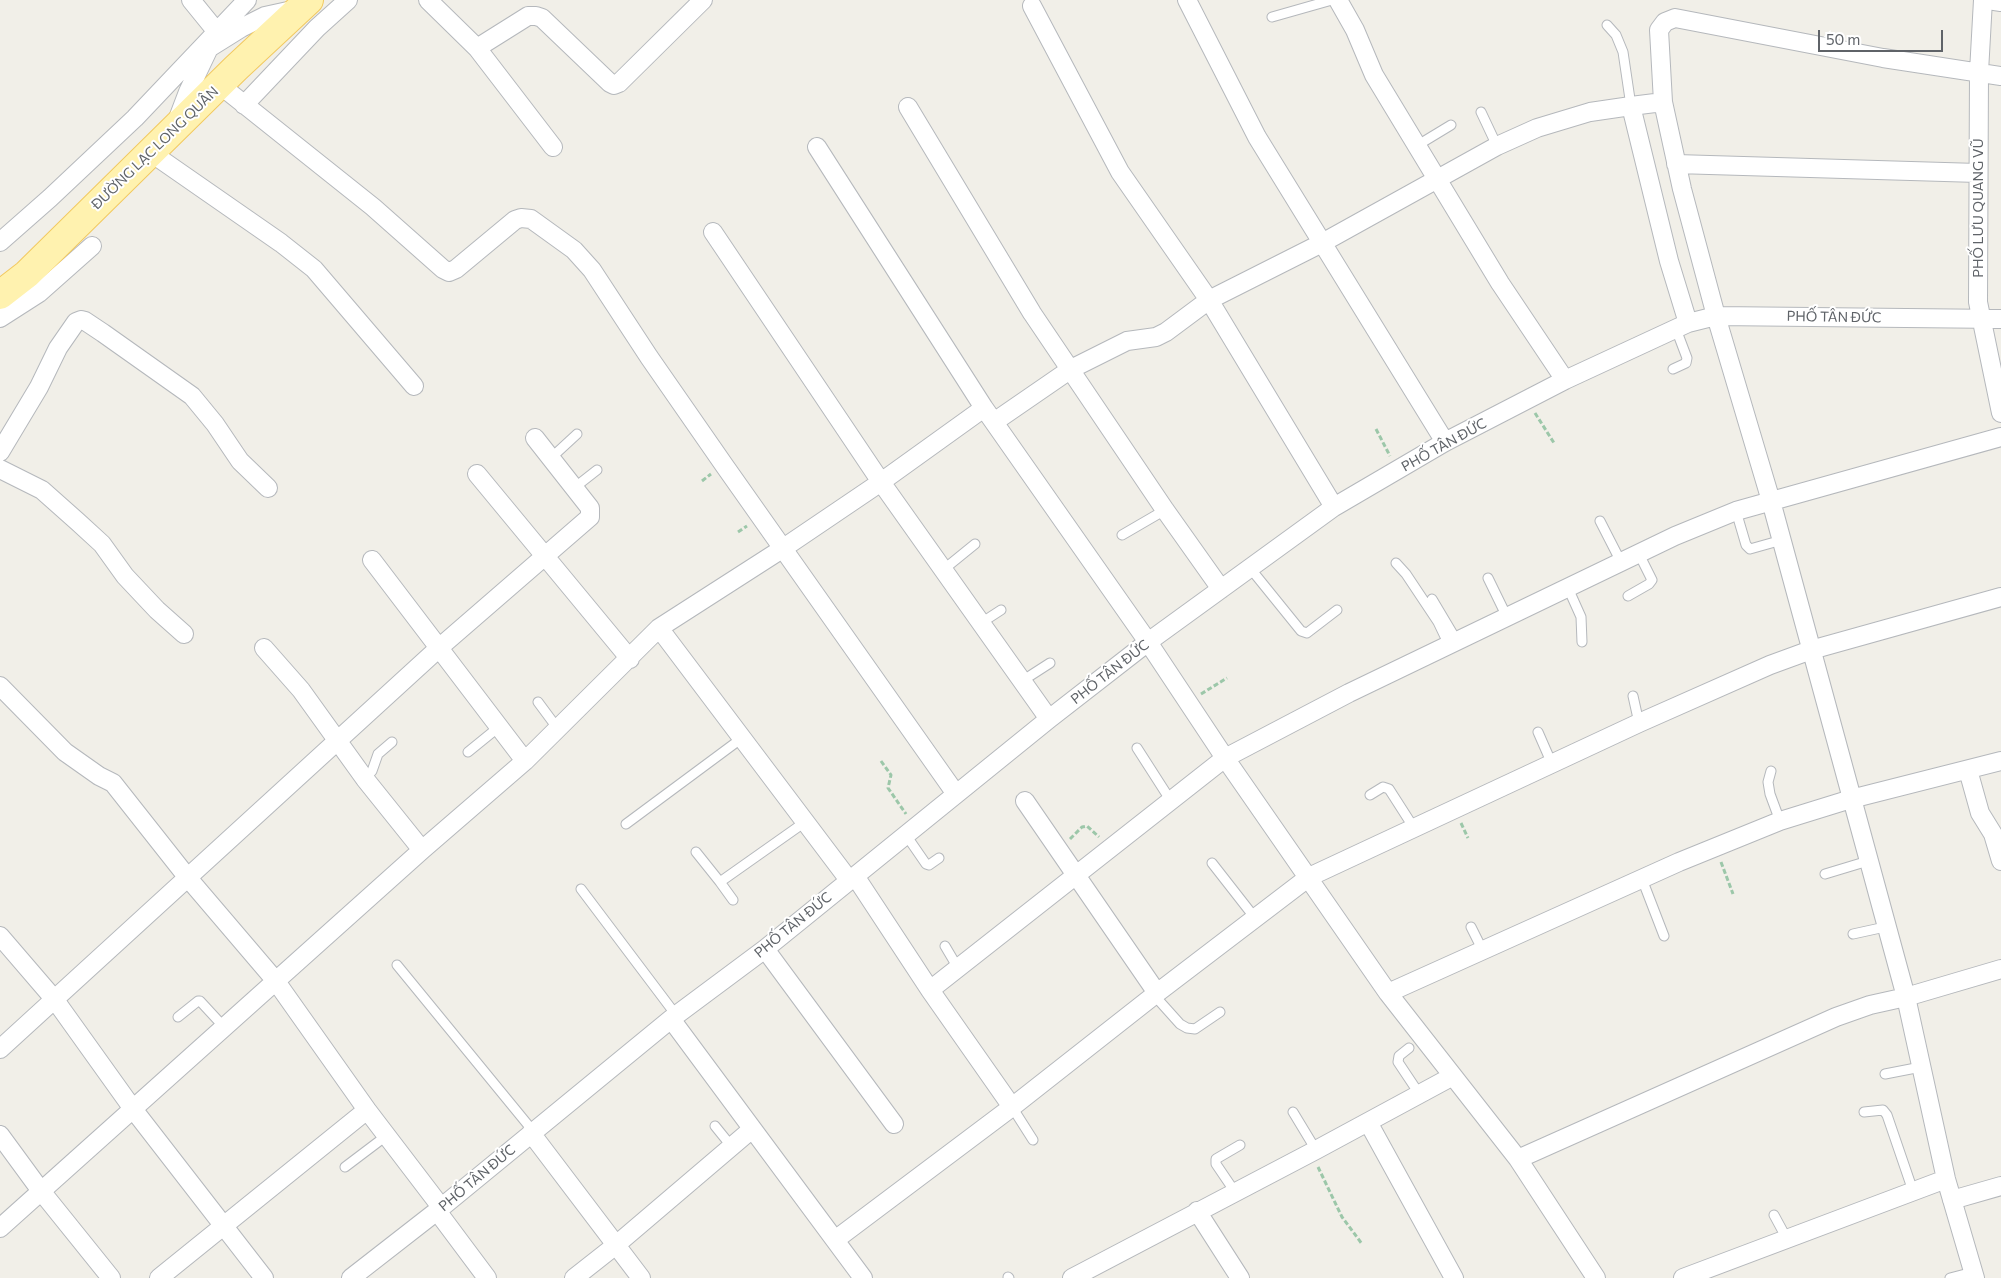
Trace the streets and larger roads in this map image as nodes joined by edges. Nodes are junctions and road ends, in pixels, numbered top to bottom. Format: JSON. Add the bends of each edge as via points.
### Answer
{"nodes":[{"id":1,"x":191,"y":0,"type":"edge"},
{"id":2,"x":247,"y":0,"type":"edge"},
{"id":3,"x":348,"y":0,"type":"edge"},
{"id":4,"x":428,"y":0,"type":"edge"},
{"id":5,"x":703,"y":0,"type":"edge"},
{"id":6,"x":1187,"y":0,"type":"edge"},
{"id":7,"x":1338,"y":0,"type":"edge"},
{"id":8,"x":1983,"y":0,"type":"edge"},
{"id":9,"x":1988,"y":0,"type":"edge"},
{"id":10,"x":2001,"y":2,"type":"edge"},
{"id":11,"x":305,"y":4,"type":"edge"},
{"id":12,"x":1032,"y":6,"type":"dead end"},
{"id":13,"x":211,"y":41,"type":"junction"},
{"id":14,"x":477,"y":48,"type":"junction"},
{"id":15,"x":1979,"y":72,"type":"junction"},
{"id":16,"x":2001,"y":76,"type":"edge"},
{"id":17,"x":220,"y":85,"type":"junction"},
{"id":18,"x":1663,"y":102,"type":"junction"},
{"id":19,"x":244,"y":105,"type":"junction"},
{"id":20,"x":1631,"y":106,"type":"junction"},
{"id":21,"x":908,"y":107,"type":"dead end"},
{"id":22,"x":171,"y":133,"type":"junction"},
{"id":23,"x":553,"y":147,"type":"dead end"},
{"id":24,"x":817,"y":147,"type":"dead end"},
{"id":25,"x":150,"y":152,"type":"junction"},
{"id":26,"x":1676,"y":164,"type":"junction"},
{"id":27,"x":1978,"y":173,"type":"junction"},
{"id":28,"x":1437,"y":180,"type":"junction"},
{"id":29,"x":714,"y":232,"type":"dead end"},
{"id":30,"x":0,"y":242,"type":"edge"},
{"id":31,"x":1322,"y":243,"type":"junction"},
{"id":32,"x":92,"y":246,"type":"dead end"},
{"id":33,"x":0,"y":295,"type":"edge"},
{"id":34,"x":1209,"y":300,"type":"junction"},
{"id":35,"x":1716,"y":316,"type":"junction"},
{"id":36,"x":0,"y":318,"type":"edge"},
{"id":37,"x":1980,"y":319,"type":"junction"},
{"id":38,"x":2001,"y":319,"type":"edge"},
{"id":39,"x":1682,"y":326,"type":"junction"},
{"id":40,"x":1071,"y":369,"type":"junction"},
{"id":41,"x":1565,"y":380,"type":"junction"},
{"id":42,"x":414,"y":386,"type":"dead end"},
{"id":43,"x":2001,"y":413,"type":"edge"},
{"id":44,"x":989,"y":415,"type":"junction"},
{"id":45,"x":2001,"y":437,"type":"edge"},
{"id":46,"x":535,"y":438,"type":"dead end"},
{"id":47,"x":1445,"y":442,"type":"junction"},
{"id":48,"x":0,"y":452,"type":"edge"},
{"id":49,"x":0,"y":469,"type":"edge"},
{"id":50,"x":476,"y":474,"type":"dead end"},
{"id":51,"x":880,"y":482,"type":"junction"},
{"id":52,"x":268,"y":488,"type":"dead end"},
{"id":53,"x":1771,"y":501,"type":"junction"},
{"id":54,"x":1334,"y":506,"type":"junction"},
{"id":55,"x":782,"y":549,"type":"junction"},
{"id":56,"x":544,"y":556,"type":"junction"},
{"id":57,"x":372,"y":560,"type":"dead end"},
{"id":58,"x":1221,"y":589,"type":"junction"},
{"id":59,"x":2001,"y":597,"type":"edge"},
{"id":60,"x":659,"y":628,"type":"junction"},
{"id":61,"x":184,"y":634,"type":"dead end"},
{"id":62,"x":1148,"y":642,"type":"junction"},
{"id":63,"x":264,"y":648,"type":"dead end"},
{"id":64,"x":440,"y":648,"type":"junction"},
{"id":65,"x":1811,"y":650,"type":"junction"},
{"id":66,"x":630,"y":658,"type":"junction"},
{"id":67,"x":0,"y":686,"type":"edge"},
{"id":68,"x":1049,"y":719,"type":"junction"},
{"id":69,"x":339,"y":742,"type":"junction"},
{"id":70,"x":1225,"y":758,"type":"junction"},
{"id":71,"x":525,"y":761,"type":"junction"},
{"id":72,"x":2001,"y":761,"type":"edge"},
{"id":73,"x":1968,"y":770,"type":"junction"},
{"id":74,"x":956,"y":794,"type":"junction"},
{"id":75,"x":1851,"y":799,"type":"junction"},
{"id":76,"x":1025,"y":801,"type":"dead end"},
{"id":77,"x":422,"y":850,"type":"junction"},
{"id":78,"x":2001,"y":861,"type":"edge"},
{"id":79,"x":1077,"y":875,"type":"junction"},
{"id":80,"x":1309,"y":877,"type":"junction"},
{"id":81,"x":188,"y":878,"type":"junction"},
{"id":82,"x":852,"y":878,"type":"junction"},
{"id":83,"x":0,"y":936,"type":"edge"},
{"id":84,"x":765,"y":949,"type":"junction"},
{"id":85,"x":2001,"y":969,"type":"edge"},
{"id":86,"x":275,"y":980,"type":"junction"},
{"id":87,"x":930,"y":990,"type":"junction"},
{"id":88,"x":1388,"y":993,"type":"junction"},
{"id":89,"x":1155,"y":994,"type":"junction"},
{"id":90,"x":1906,"y":997,"type":"junction"},
{"id":91,"x":55,"y":1000,"type":"junction"},
{"id":92,"x":673,"y":1017,"type":"junction"},
{"id":93,"x":0,"y":1049,"type":"edge"},
{"id":94,"x":1453,"y":1076,"type":"junction"},
{"id":95,"x":1012,"y":1107,"type":"junction"},
{"id":96,"x":133,"y":1109,"type":"junction"},
{"id":97,"x":367,"y":1110,"type":"junction"},
{"id":98,"x":1368,"y":1122,"type":"junction"},
{"id":99,"x":894,"y":1124,"type":"dead end"},
{"id":100,"x":751,"y":1130,"type":"junction"},
{"id":101,"x":532,"y":1132,"type":"junction"},
{"id":102,"x":0,"y":1135,"type":"edge"},
{"id":103,"x":1518,"y":1158,"type":"junction"},
{"id":104,"x":1946,"y":1179,"type":"junction"},
{"id":105,"x":2001,"y":1186,"type":"edge"},
{"id":106,"x":41,"y":1191,"type":"junction"},
{"id":107,"x":1952,"y":1200,"type":"junction"},
{"id":108,"x":439,"y":1209,"type":"junction"},
{"id":109,"x":1197,"y":1211,"type":"junction"},
{"id":110,"x":224,"y":1226,"type":"junction"},
{"id":111,"x":0,"y":1228,"type":"edge"},
{"id":112,"x":835,"y":1240,"type":"junction"},
{"id":113,"x":616,"y":1245,"type":"junction"},
{"id":114,"x":1974,"y":1275,"type":"edge"},
{"id":115,"x":111,"y":1278,"type":"edge"},
{"id":116,"x":159,"y":1278,"type":"edge"},
{"id":117,"x":264,"y":1278,"type":"edge"},
{"id":118,"x":351,"y":1278,"type":"edge"},
{"id":119,"x":487,"y":1278,"type":"edge"},
{"id":120,"x":574,"y":1278,"type":"edge"},
{"id":121,"x":641,"y":1278,"type":"edge"},
{"id":122,"x":863,"y":1278,"type":"edge"},
{"id":123,"x":1072,"y":1278,"type":"edge"},
{"id":124,"x":1240,"y":1278,"type":"edge"},
{"id":125,"x":1454,"y":1278,"type":"edge"},
{"id":126,"x":1596,"y":1278,"type":"edge"},
{"id":127,"x":1683,"y":1278,"type":"edge"}],
"edges":[{"from":1,"to":13,"type":"street"},
{"from":2,"to":13,"type":"street"},
{"from":3,"to":19,"type":"street"},
{"from":4,"to":14,"type":"street"},
{"from":5,"to":14,"type":"street","via":[[619,83],[610,83],[542,18],[536,16],[528,16]]},
{"from":6,"to":31,"type":"street","via":[[1257,137]]},
{"from":7,"to":28,"type":"street","via":[[1374,74]]},
{"from":8,"to":15,"type":"street","name":"PHỐ LƯU QUANG VŨ"},
{"from":9,"to":10,"type":"street"},
{"from":11,"to":13,"type":"street","via":[[266,16]]},
{"from":11,"to":17,"type":"main road","name":"ĐƯỜNG LẠC LONG QUÂN"},
{"from":12,"to":34,"type":"street","via":[[1120,172]]},
{"from":13,"to":22,"type":"street"},
{"from":13,"to":30,"type":"street","via":[[135,118]]},
{"from":14,"to":23,"type":"street"},
{"from":15,"to":16,"type":"street"},
{"from":15,"to":18,"type":"street","via":[[1883,58],[1675,18],[1665,22],[1659,30]]},
{"from":15,"to":27,"type":"street","name":"PHỐ LƯU QUANG VŨ"},
{"from":17,"to":19,"type":"street"},
{"from":17,"to":22,"type":"main road","name":"ĐƯỜNG LẠC LONG QUÂN"},
{"from":18,"to":20,"type":"street"},
{"from":18,"to":26,"type":"street"},
{"from":19,"to":55,"type":"street","via":[[449,272],[521,218],[531,219],[574,250],[606,290]]},
{"from":20,"to":28,"type":"street","via":[[1590,112],[1537,128]]},
{"from":20,"to":39,"type":"street"},
{"from":21,"to":40,"type":"street","via":[[1032,313]]},
{"from":22,"to":25,"type":"main road","name":"ĐƯỜNG LẠC LONG QUÂN"},
{"from":24,"to":44,"type":"street"},
{"from":25,"to":33,"type":"main road","name":"ĐƯỜNG LẠC LONG QUÂN","via":[[27,274]]},
{"from":25,"to":42,"type":"street","via":[[314,269]]},
{"from":26,"to":27,"type":"street"},
{"from":26,"to":35,"type":"street"},
{"from":27,"to":37,"type":"street","name":"PHỐ LƯU QUANG VŨ"},
{"from":28,"to":31,"type":"street"},
{"from":28,"to":41,"type":"street"},
{"from":29,"to":51,"type":"street"},
{"from":31,"to":34,"type":"street"},
{"from":31,"to":47,"type":"street"},
{"from":32,"to":36,"type":"street","via":[[39,293]]},
{"from":34,"to":40,"type":"street","via":[[1156,337],[1127,341]]},
{"from":34,"to":54,"type":"street"},
{"from":35,"to":37,"type":"street","name":"PHỐ TÂN ĐỨC"},
{"from":35,"to":39,"type":"street","name":"PHỐ TÂN ĐỨC"},
{"from":35,"to":53,"type":"street"},
{"from":37,"to":38,"type":"street","name":"PHỐ TÂN ĐỨC"},
{"from":37,"to":43,"type":"street","name":"PHỐ LƯU QUANG VŨ"},
{"from":39,"to":41,"type":"street","name":"PHỐ TÂN ĐỨC"},
{"from":40,"to":44,"type":"street"},
{"from":40,"to":58,"type":"street"},
{"from":41,"to":47,"type":"street","name":"PHỐ TÂN ĐỨC"},
{"from":44,"to":51,"type":"street"},
{"from":44,"to":62,"type":"street"},
{"from":45,"to":53,"type":"street"},
{"from":46,"to":56,"type":"street","via":[[590,508],[590,517]]},
{"from":47,"to":54,"type":"street","name":"PHỐ TÂN ĐỨC"},
{"from":48,"to":52,"type":"street","via":[[58,348],[80,320],[192,396],[240,462]]},
{"from":49,"to":61,"type":"street","via":[[42,490],[78,522],[102,544],[131,583]]},
{"from":50,"to":56,"type":"street"},
{"from":51,"to":55,"type":"street"},
{"from":51,"to":68,"type":"street"},
{"from":53,"to":65,"type":"street"},
{"from":53,"to":70,"type":"street","via":[[1736,511],[1675,536],[1349,693]]},
{"from":54,"to":58,"type":"street","name":"PHỐ TÂN ĐỨC"},
{"from":55,"to":60,"type":"street"},
{"from":55,"to":74,"type":"street"},
{"from":56,"to":64,"type":"street"},
{"from":56,"to":66,"type":"street"},
{"from":57,"to":64,"type":"street"},
{"from":58,"to":62,"type":"street","name":"PHỐ TÂN ĐỨC"},
{"from":59,"to":65,"type":"street"},
{"from":60,"to":66,"type":"street"},
{"from":60,"to":82,"type":"street","via":[[805,822]]},
{"from":62,"to":68,"type":"street","name":"PHỐ TÂN ĐỨC"},
{"from":62,"to":70,"type":"street"},
{"from":63,"to":69,"type":"street","via":[[301,690]]},
{"from":64,"to":69,"type":"street"},
{"from":64,"to":71,"type":"street"},
{"from":65,"to":75,"type":"street"},
{"from":65,"to":80,"type":"street","via":[[1639,723]]},
{"from":66,"to":71,"type":"street"},
{"from":67,"to":81,"type":"street","via":[[65,752],[113,784]]},
{"from":68,"to":74,"type":"street","name":"PHỐ TÂN ĐỨC"},
{"from":69,"to":77,"type":"street"},
{"from":69,"to":81,"type":"street"},
{"from":70,"to":79,"type":"street"},
{"from":70,"to":80,"type":"street"},
{"from":71,"to":77,"type":"street"},
{"from":72,"to":73,"type":"street"},
{"from":73,"to":75,"type":"street"},
{"from":73,"to":78,"type":"street","via":[[1980,813],[1992,830]]},
{"from":74,"to":82,"type":"street","name":"PHỐ TÂN ĐỨC"},
{"from":75,"to":88,"type":"street","via":[[1780,821],[1716,847]]},
{"from":75,"to":90,"type":"street"},
{"from":76,"to":79,"type":"street"},
{"from":77,"to":86,"type":"street"},
{"from":79,"to":87,"type":"street"},
{"from":79,"to":89,"type":"street"},
{"from":80,"to":88,"type":"street"},
{"from":80,"to":89,"type":"street"},
{"from":81,"to":86,"type":"street"},
{"from":81,"to":91,"type":"street"},
{"from":82,"to":84,"type":"street","name":"PHỐ TÂN ĐỨC"},
{"from":82,"to":87,"type":"street"},
{"from":83,"to":91,"type":"street"},
{"from":84,"to":92,"type":"street","name":"PHỐ TÂN ĐỨC"},
{"from":84,"to":99,"type":"street"},
{"from":85,"to":90,"type":"street"},
{"from":86,"to":96,"type":"street"},
{"from":86,"to":97,"type":"street"},
{"from":87,"to":95,"type":"street"},
{"from":88,"to":94,"type":"street"},
{"from":89,"to":95,"type":"street"},
{"from":90,"to":103,"type":"street","via":[[1836,1017]]},
{"from":90,"to":104,"type":"street"},
{"from":91,"to":93,"type":"street"},
{"from":91,"to":96,"type":"street"},
{"from":92,"to":100,"type":"street"},
{"from":92,"to":101,"type":"street","name":"PHỐ TÂN ĐỨC"},
{"from":94,"to":98,"type":"street"},
{"from":94,"to":103,"type":"street"},
{"from":95,"to":112,"type":"street"},
{"from":96,"to":106,"type":"street"},
{"from":96,"to":110,"type":"street"},
{"from":97,"to":108,"type":"street"},
{"from":97,"to":110,"type":"street"},
{"from":98,"to":109,"type":"street"},
{"from":98,"to":125,"type":"street"},
{"from":100,"to":112,"type":"street"},
{"from":100,"to":113,"type":"street"},
{"from":101,"to":108,"type":"street","name":"PHỐ TÂN ĐỨC"},
{"from":101,"to":113,"type":"street"},
{"from":102,"to":106,"type":"street"},
{"from":103,"to":126,"type":"street"},
{"from":104,"to":107,"type":"street"},
{"from":104,"to":127,"type":"street"},
{"from":105,"to":107,"type":"street"},
{"from":106,"to":111,"type":"street"},
{"from":106,"to":115,"type":"street"},
{"from":107,"to":114,"type":"street"},
{"from":108,"to":118,"type":"street","name":"PHỐ TÂN ĐỨC"},
{"from":108,"to":119,"type":"street"},
{"from":109,"to":123,"type":"street"},
{"from":109,"to":124,"type":"street"},
{"from":110,"to":116,"type":"street"},
{"from":110,"to":117,"type":"street"},
{"from":112,"to":122,"type":"street"},
{"from":113,"to":120,"type":"street"},
{"from":113,"to":121,"type":"street"}]}
